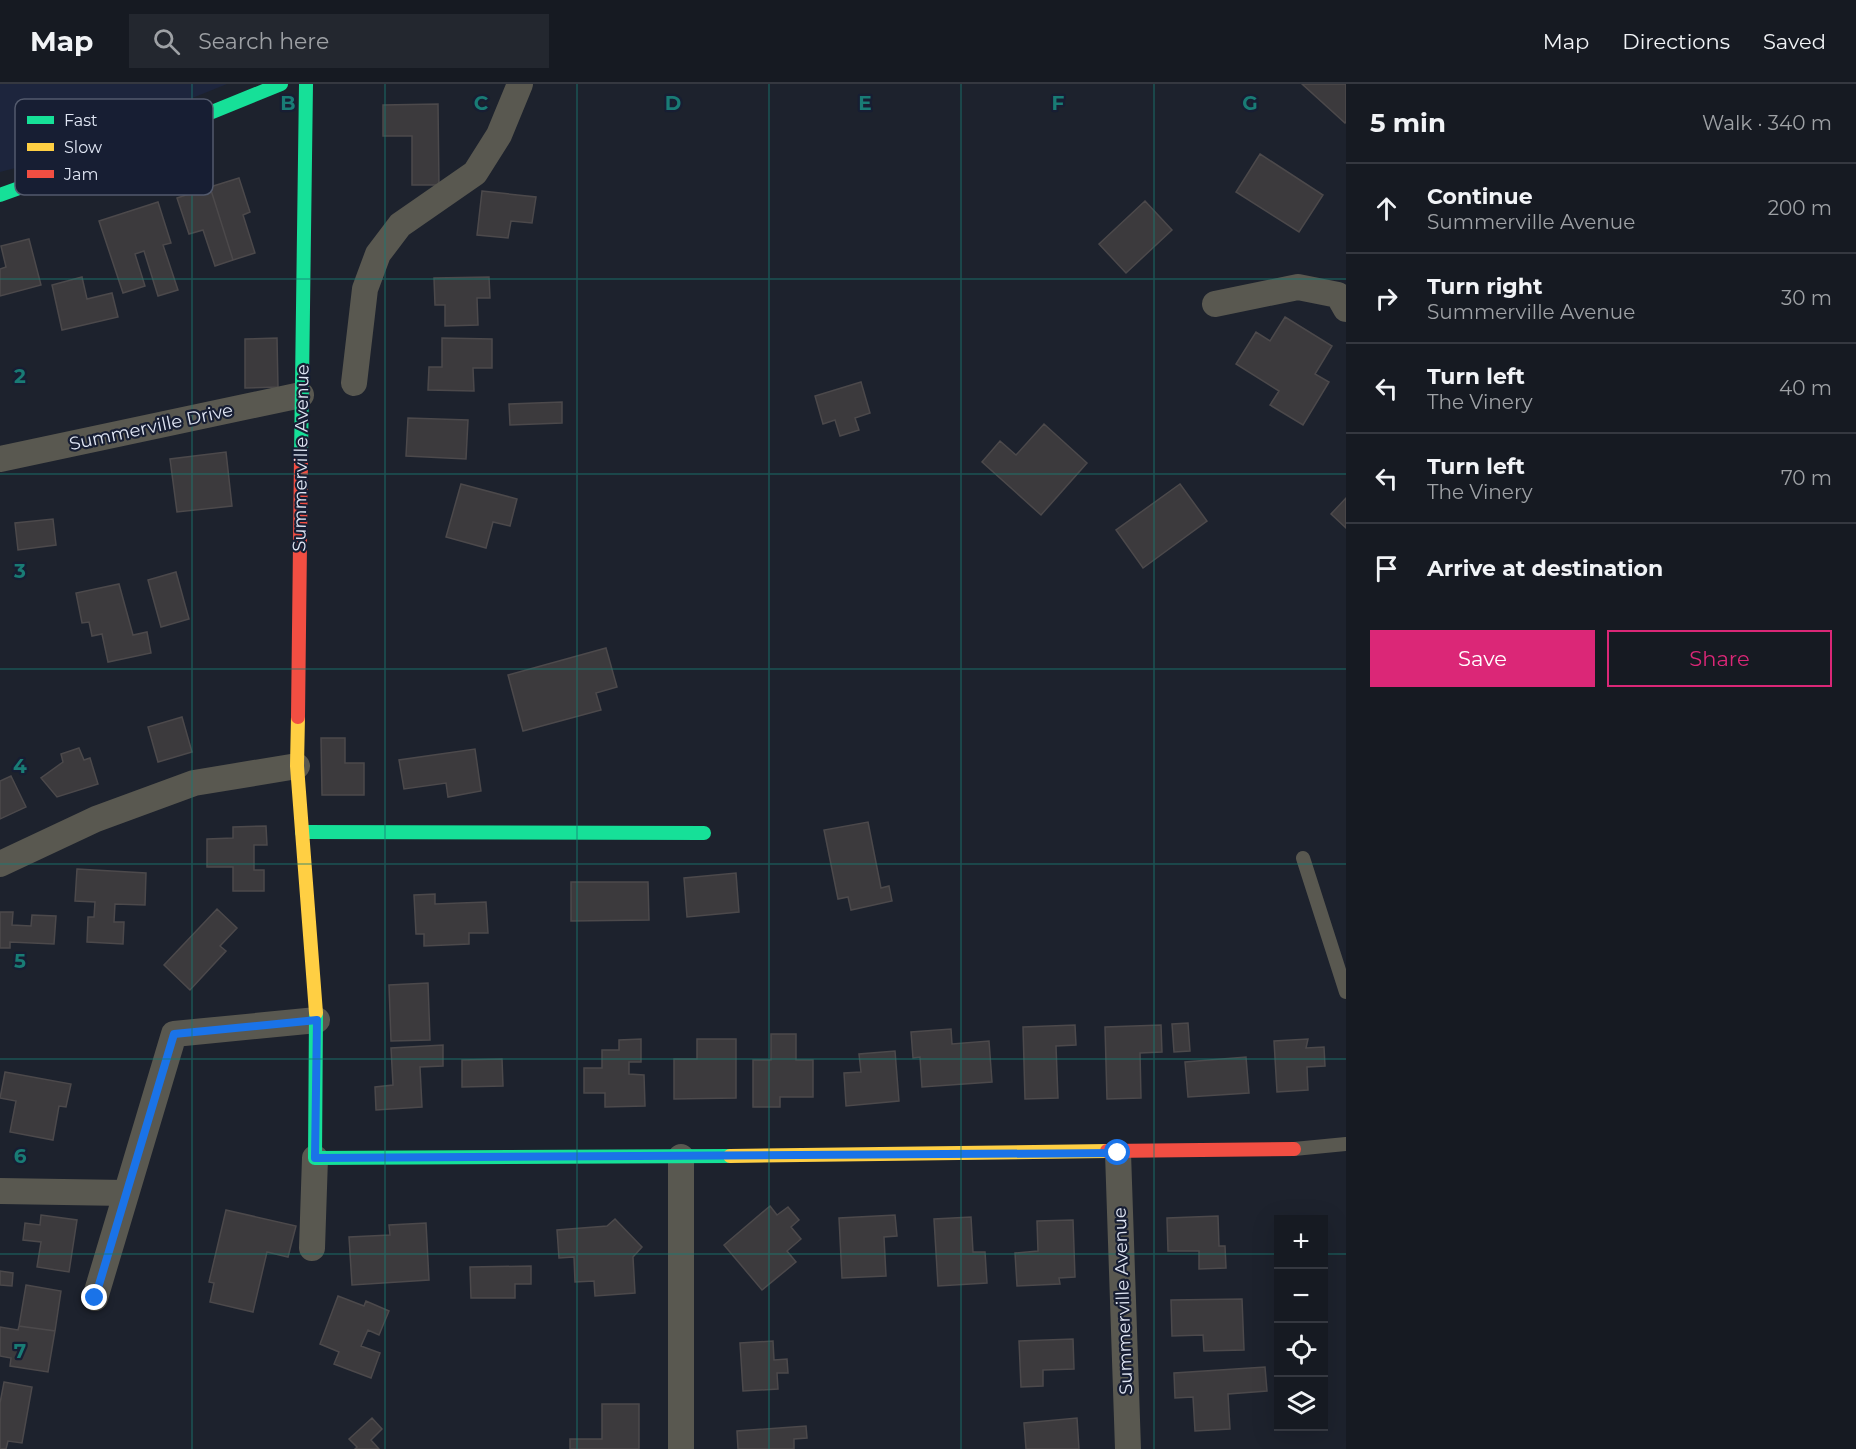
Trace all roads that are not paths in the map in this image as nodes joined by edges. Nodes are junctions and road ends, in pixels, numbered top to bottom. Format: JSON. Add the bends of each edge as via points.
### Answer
{"nodes":[{"id":1,"x":281,"y":84,"type":"edge"},
{"id":2,"x":306,"y":84,"type":"edge"},
{"id":3,"x":520,"y":84,"type":"edge"},
{"id":4,"x":213,"y":112,"type":"edge"},
{"id":5,"x":15,"y":190,"type":"edge"},
{"id":6,"x":0,"y":195,"type":"edge"},
{"id":7,"x":1215,"y":304,"type":"dead end"},
{"id":8,"x":1346,"y":309,"type":"edge"},
{"id":9,"x":354,"y":382,"type":"dead end"},
{"id":10,"x":301,"y":395,"type":"junction"},
{"id":11,"x":0,"y":459,"type":"edge"},
{"id":12,"x":297,"y":766,"type":"junction"},
{"id":13,"x":302,"y":832,"type":"junction"},
{"id":14,"x":704,"y":833,"type":"dead end"},
{"id":15,"x":1303,"y":858,"type":"dead end"},
{"id":16,"x":0,"y":864,"type":"edge"},
{"id":17,"x":1346,"y":992,"type":"edge"},
{"id":18,"x":317,"y":1020,"type":"junction"},
{"id":19,"x":1346,"y":1144,"type":"edge"},
{"id":20,"x":1294,"y":1149,"type":"joint"},
{"id":21,"x":1118,"y":1153,"type":"junction"},
{"id":22,"x":681,"y":1157,"type":"junction"},
{"id":23,"x":315,"y":1158,"type":"junction"},
{"id":24,"x":0,"y":1191,"type":"edge"},
{"id":25,"x":126,"y":1193,"type":"junction"},
{"id":26,"x":312,"y":1248,"type":"dead end"},
{"id":27,"x":95,"y":1298,"type":"dead end"},
{"id":28,"x":681,"y":1449,"type":"edge"},
{"id":29,"x":1128,"y":1449,"type":"edge"}],
"edges":[{"from":1,"to":4,"type":"street"},
{"from":2,"to":10,"type":"street","name":"Summerville Avenue"},
{"from":3,"to":9,"type":"street","via":[[499,135],[475,173],[400,225],[378,254],[365,289]]},
{"from":5,"to":6,"type":"street"},
{"from":7,"to":8,"type":"street","via":[[1298,287],[1338,295]]},
{"from":10,"to":11,"type":"street","name":"Summerville Drive"},
{"from":10,"to":12,"type":"street","name":"Summerville Avenue"},
{"from":12,"to":13,"type":"street","name":"Summerville Avenue"},
{"from":12,"to":16,"type":"street","via":[[194,783],[96,819]]},
{"from":13,"to":14,"type":"street"},
{"from":13,"to":18,"type":"street","name":"Summerville Avenue"},
{"from":15,"to":17,"type":"lane"},
{"from":18,"to":23,"type":"street","name":"Summerville Avenue"},
{"from":18,"to":25,"type":"street","via":[[174,1034]]},
{"from":19,"to":20,"type":"lane"},
{"from":20,"to":21,"type":"street"},
{"from":21,"to":22,"type":"street"},
{"from":21,"to":29,"type":"street","name":"Summerville Avenue"},
{"from":22,"to":23,"type":"street"},
{"from":22,"to":28,"type":"street"},
{"from":23,"to":26,"type":"street","name":"Summerville Avenue"},
{"from":24,"to":25,"type":"street"},
{"from":25,"to":27,"type":"street"}]}
